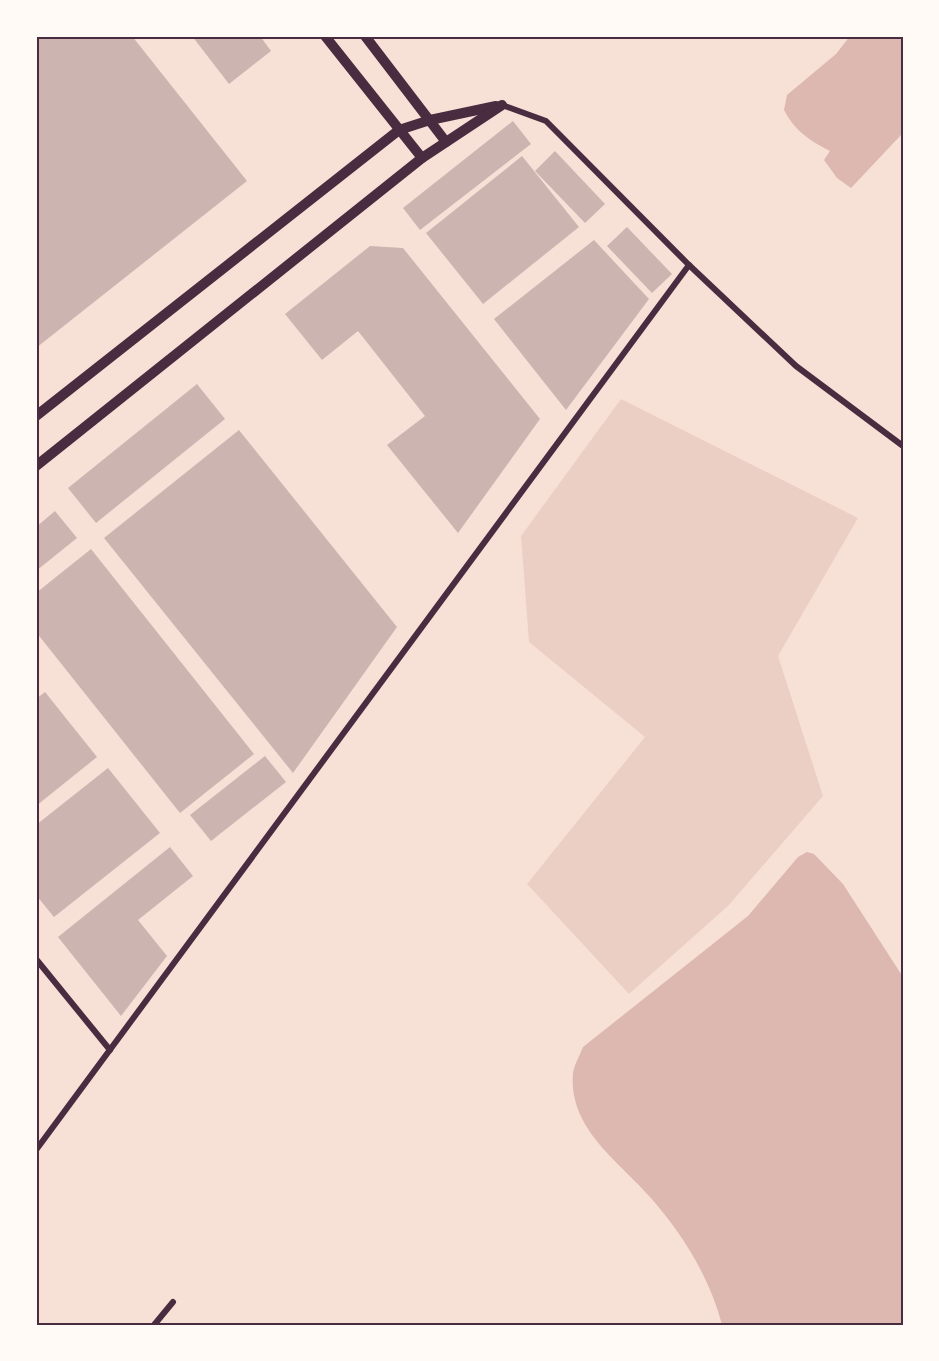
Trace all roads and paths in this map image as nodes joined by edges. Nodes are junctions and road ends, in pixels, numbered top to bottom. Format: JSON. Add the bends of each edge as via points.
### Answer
{"nodes":[{"id":1,"x":325,"y":36,"type":"edge"},
{"id":2,"x":365,"y":36,"type":"edge"},
{"id":3,"x":502,"y":105,"type":"junction"},
{"id":4,"x":430,"y":120,"type":"junction"},
{"id":5,"x":399,"y":130,"type":"junction"},
{"id":6,"x":446,"y":142,"type":"junction"},
{"id":7,"x":422,"y":158,"type":"junction"},
{"id":8,"x":689,"y":265,"type":"junction"},
{"id":9,"x":36,"y":416,"type":"edge"},
{"id":10,"x":903,"y":446,"type":"edge"},
{"id":11,"x":36,"y":466,"type":"edge"},
{"id":12,"x":36,"y":959,"type":"edge"},
{"id":13,"x":110,"y":1050,"type":"junction"},
{"id":14,"x":36,"y":1150,"type":"edge"},
{"id":15,"x":173,"y":1302,"type":"dead end"},
{"id":16,"x":154,"y":1325,"type":"edge"}],
"edges":[{"from":1,"to":5,"type":"street"},
{"from":2,"to":4,"type":"street"},
{"from":3,"to":4,"type":"street"},
{"from":3,"to":6,"type":"street"},
{"from":3,"to":8,"type":"street","via":[[546,121]]},
{"from":4,"to":5,"type":"street"},
{"from":4,"to":6,"type":"street"},
{"from":5,"to":7,"type":"street"},
{"from":5,"to":9,"type":"street"},
{"from":6,"to":7,"type":"street"},
{"from":7,"to":11,"type":"street"},
{"from":8,"to":10,"type":"street","via":[[796,366]]},
{"from":8,"to":13,"type":"street"},
{"from":12,"to":13,"type":"street"},
{"from":13,"to":14,"type":"street"},
{"from":15,"to":16,"type":"street"}]}
